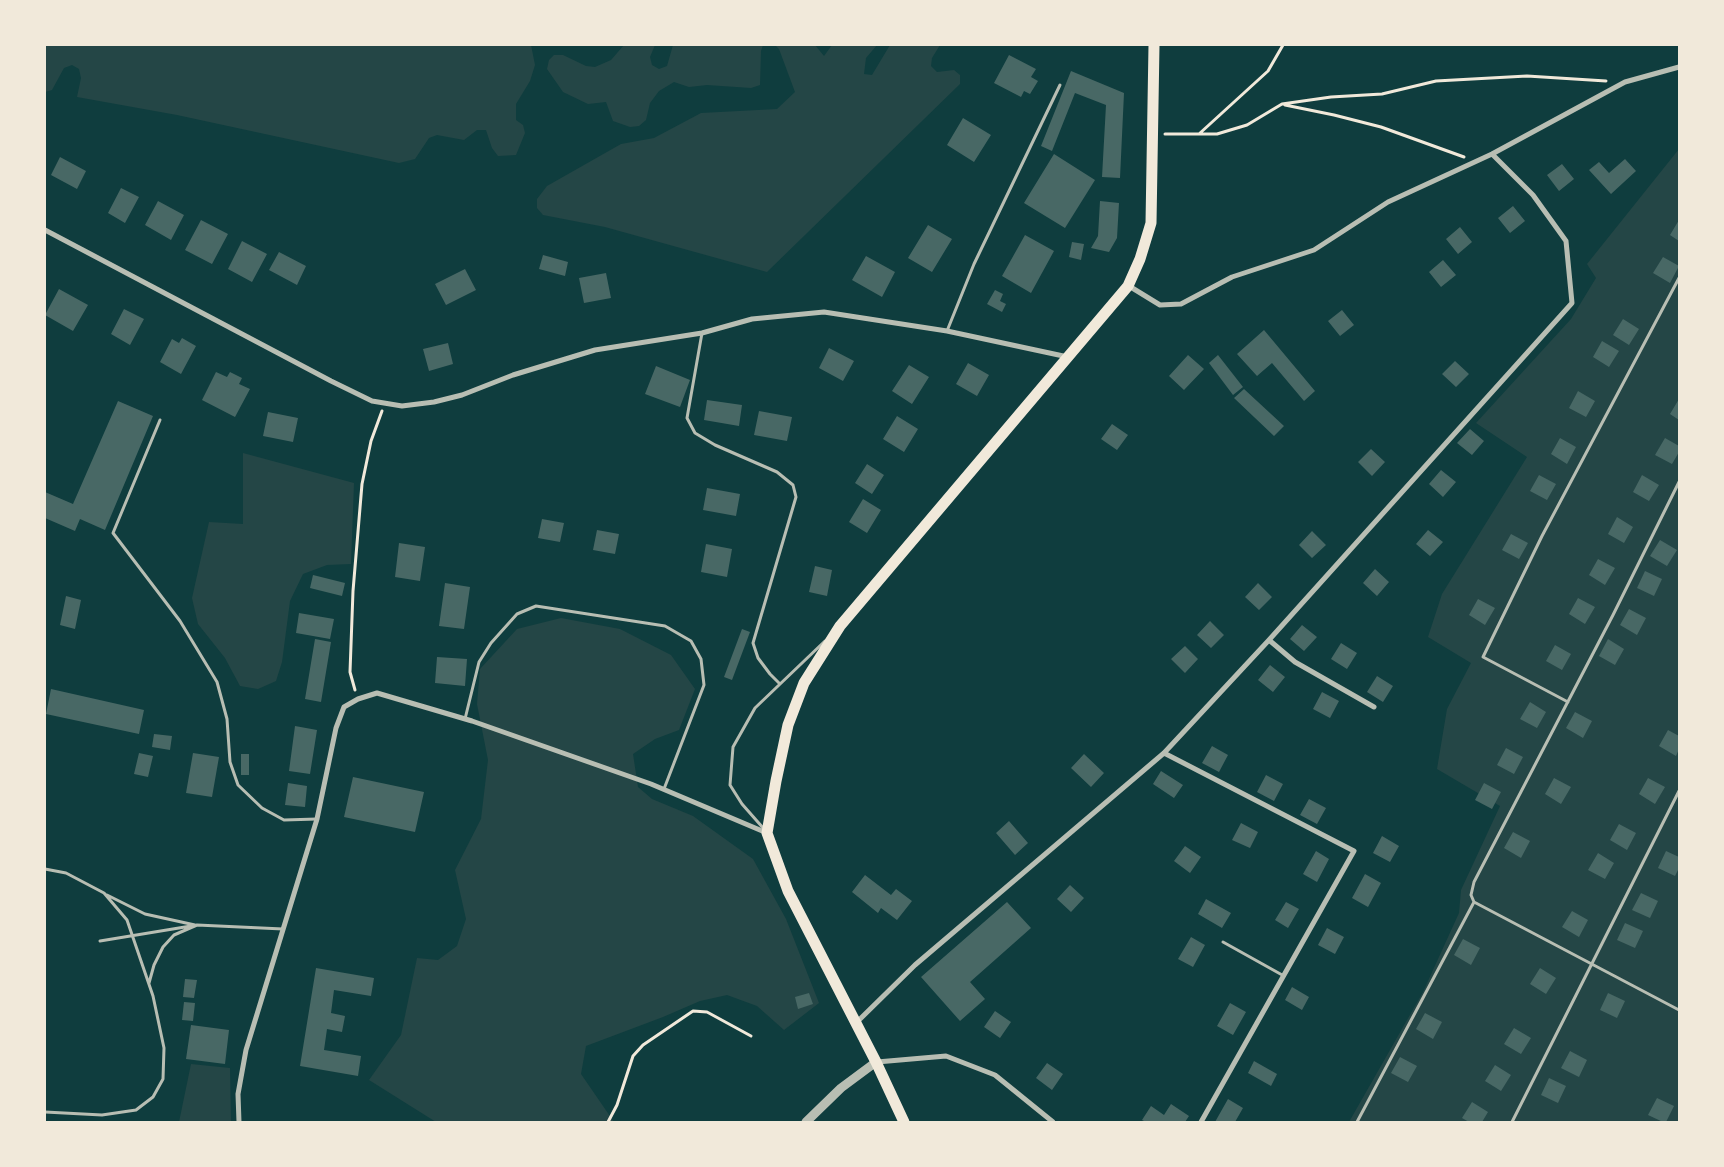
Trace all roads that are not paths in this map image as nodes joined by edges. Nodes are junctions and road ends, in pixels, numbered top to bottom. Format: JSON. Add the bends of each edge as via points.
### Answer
{"nodes":[{"id":1,"x":1154,"y":45,"type":"edge"},
{"id":2,"x":1679,"y":67,"type":"edge"},
{"id":3,"x":1060,"y":85,"type":"dead end"},
{"id":4,"x":1492,"y":154,"type":"junction"},
{"id":5,"x":45,"y":230,"type":"edge"},
{"id":6,"x":1679,"y":278,"type":"edge"},
{"id":7,"x":1128,"y":286,"type":"junction"},
{"id":8,"x":947,"y":330,"type":"junction"},
{"id":9,"x":702,"y":333,"type":"junction"},
{"id":10,"x":1069,"y":357,"type":"junction"},
{"id":11,"x":160,"y":420,"type":"dead end"},
{"id":12,"x":1679,"y":482,"type":"edge"},
{"id":13,"x":840,"y":626,"type":"junction"},
{"id":14,"x":1269,"y":640,"type":"junction"},
{"id":15,"x":780,"y":684,"type":"junction"},
{"id":16,"x":1568,"y":702,"type":"junction"},
{"id":17,"x":1374,"y":707,"type":"dead end"},
{"id":18,"x":465,"y":719,"type":"junction"},
{"id":19,"x":1164,"y":753,"type":"junction"},
{"id":20,"x":664,"y":789,"type":"junction"},
{"id":21,"x":1679,"y":791,"type":"edge"},
{"id":22,"x":317,"y":819,"type":"junction"},
{"id":23,"x":768,"y":833,"type":"junction"},
{"id":24,"x":45,"y":869,"type":"edge"},
{"id":25,"x":104,"y":893,"type":"junction"},
{"id":26,"x":1474,"y":902,"type":"junction"},
{"id":27,"x":197,"y":925,"type":"junction"},
{"id":28,"x":283,"y":929,"type":"junction"},
{"id":29,"x":133,"y":935,"type":"junction"},
{"id":30,"x":100,"y":941,"type":"dead end"},
{"id":31,"x":1223,"y":942,"type":"dead end"},
{"id":32,"x":1591,"y":964,"type":"junction"},
{"id":33,"x":1284,"y":976,"type":"junction"},
{"id":34,"x":149,"y":984,"type":"junction"},
{"id":35,"x":1679,"y":1010,"type":"edge"},
{"id":36,"x":856,"y":1024,"type":"junction"},
{"id":37,"x":876,"y":1062,"type":"junction"},
{"id":38,"x":45,"y":1112,"type":"edge"},
{"id":39,"x":239,"y":1122,"type":"edge"},
{"id":40,"x":806,"y":1122,"type":"edge"},
{"id":41,"x":904,"y":1122,"type":"edge"},
{"id":42,"x":1053,"y":1122,"type":"edge"},
{"id":43,"x":1201,"y":1122,"type":"edge"},
{"id":44,"x":1357,"y":1122,"type":"edge"},
{"id":45,"x":1512,"y":1122,"type":"edge"}],
"edges":[{"from":1,"to":7,"type":"main road","via":[[1151,223]]},
{"from":2,"to":4,"type":"street","via":[[1625,82]]},
{"from":3,"to":8,"type":"lane","via":[[974,264]]},
{"from":4,"to":7,"type":"street","via":[[1388,202],[1314,250],[1232,277],[1181,304],[1160,305]]},
{"from":4,"to":14,"type":"street","via":[[1534,195],[1566,241],[1572,303]]},
{"from":5,"to":9,"type":"street","via":[[331,381],[372,401],[402,406],[462,395],[594,350]]},
{"from":6,"to":16,"type":"lane","via":[[1542,536],[1483,657]]},
{"from":7,"to":10,"type":"main road"},
{"from":8,"to":9,"type":"street","via":[[824,312],[752,318]]},
{"from":8,"to":10,"type":"street"},
{"from":9,"to":15,"type":"lane","via":[[687,418],[695,433],[777,472],[793,485],[796,497],[753,642],[758,658]]},
{"from":10,"to":13,"type":"main road"},
{"from":11,"to":22,"type":"lane","via":[[113,533],[180,621],[217,682],[226,719],[230,762],[238,785],[262,808],[284,820]]},
{"from":12,"to":16,"type":"lane"},
{"from":13,"to":15,"type":"lane"},
{"from":13,"to":23,"type":"main road","via":[[804,683],[788,725]]},
{"from":14,"to":17,"type":"street","via":[[1295,662]]},
{"from":14,"to":19,"type":"street"},
{"from":15,"to":23,"type":"lane","via":[[755,708],[733,747],[730,785]]},
{"from":16,"to":26,"type":"lane","via":[[1474,882],[1471,895]]},
{"from":18,"to":20,"type":"street"},
{"from":18,"to":20,"type":"lane","via":[[479,662],[517,614],[536,606],[665,626],[691,641],[701,659],[704,685]]},
{"from":18,"to":22,"type":"street","via":[[377,694],[358,699],[344,708],[336,728]]},
{"from":19,"to":33,"type":"street","via":[[1354,852]]},
{"from":19,"to":36,"type":"street","via":[[915,965]]},
{"from":20,"to":23,"type":"street"},
{"from":21,"to":32,"type":"lane"},
{"from":22,"to":28,"type":"street"},
{"from":23,"to":36,"type":"main road","via":[[788,891]]},
{"from":24,"to":25,"type":"lane","via":[[66,873]]},
{"from":25,"to":27,"type":"lane","via":[[145,914]]},
{"from":25,"to":29,"type":"lane","via":[[127,920]]},
{"from":26,"to":32,"type":"lane"},
{"from":26,"to":44,"type":"lane"},
{"from":27,"to":28,"type":"lane"},
{"from":27,"to":29,"type":"lane"},
{"from":27,"to":34,"type":"lane","via":[[174,935],[163,947]]},
{"from":28,"to":39,"type":"street","via":[[246,1050],[238,1094]]},
{"from":29,"to":30,"type":"lane"},
{"from":29,"to":34,"type":"lane"},
{"from":31,"to":33,"type":"lane"},
{"from":32,"to":35,"type":"lane"},
{"from":32,"to":45,"type":"lane"},
{"from":33,"to":43,"type":"street"},
{"from":34,"to":38,"type":"lane","via":[[164,1048],[163,1079],[153,1097],[136,1110],[102,1115]]},
{"from":36,"to":37,"type":"main road"},
{"from":37,"to":40,"type":"street","via":[[841,1088]]},
{"from":37,"to":41,"type":"main road"},
{"from":37,"to":42,"type":"street","via":[[946,1056],[995,1075]]}]}
